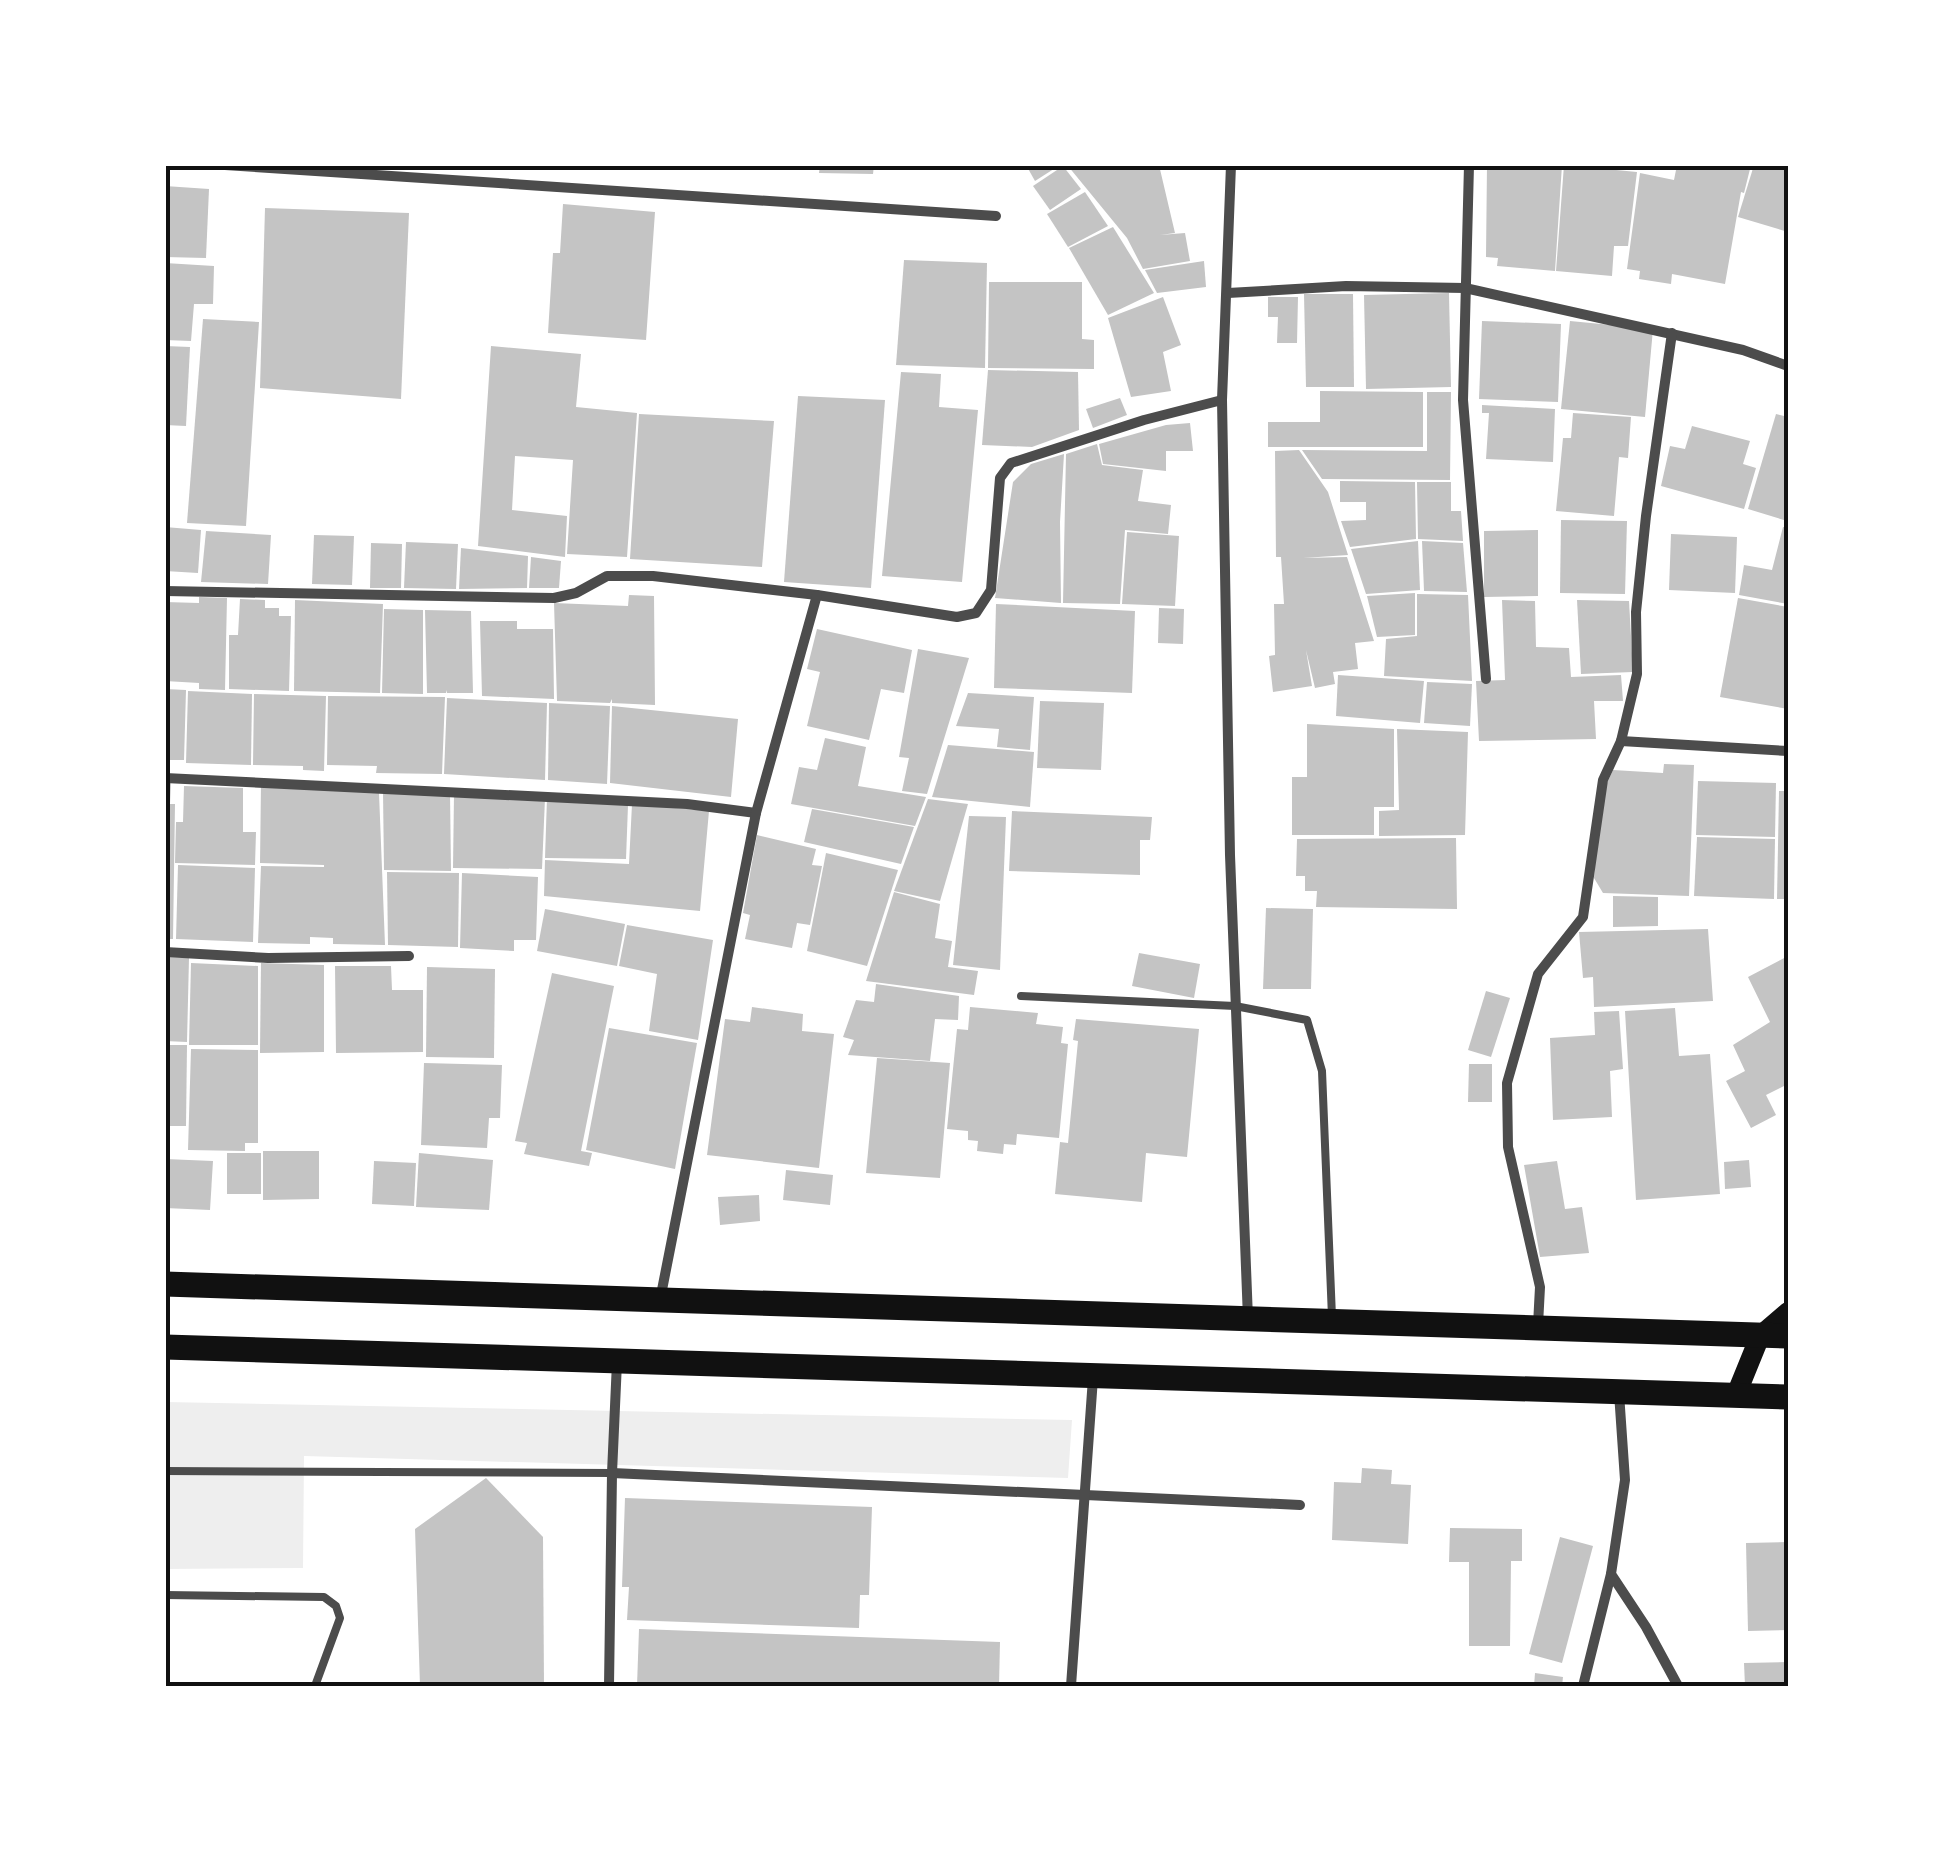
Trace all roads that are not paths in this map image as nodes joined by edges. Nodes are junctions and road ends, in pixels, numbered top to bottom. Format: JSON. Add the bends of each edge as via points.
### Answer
{"nodes":[{"id":1,"x":225,"y":165,"type":"edge"},
{"id":2,"x":1231,"y":165,"type":"edge"},
{"id":3,"x":1469,"y":165,"type":"edge"},
{"id":4,"x":996,"y":216,"type":"dead end"},
{"id":5,"x":1465,"y":288,"type":"junction"},
{"id":6,"x":1228,"y":293,"type":"junction"},
{"id":7,"x":1672,"y":333,"type":"junction"},
{"id":8,"x":1788,"y":366,"type":"edge"},
{"id":9,"x":1222,"y":400,"type":"junction"},
{"id":10,"x":165,"y":591,"type":"edge"},
{"id":11,"x":816,"y":595,"type":"junction"},
{"id":12,"x":1486,"y":679,"type":"dead end"},
{"id":13,"x":1621,"y":741,"type":"junction"},
{"id":14,"x":1788,"y":751,"type":"edge"},
{"id":15,"x":165,"y":778,"type":"edge"},
{"id":16,"x":756,"y":813,"type":"junction"},
{"id":17,"x":165,"y":952,"type":"edge"},
{"id":18,"x":409,"y":956,"type":"dead end"},
{"id":19,"x":1021,"y":996,"type":"dead end"},
{"id":20,"x":1235,"y":1006,"type":"junction"},
{"id":21,"x":165,"y":1284,"type":"edge"},
{"id":22,"x":660,"y":1300,"type":"junction"},
{"id":23,"x":1788,"y":1312,"type":"edge"},
{"id":24,"x":1248,"y":1320,"type":"junction"},
{"id":25,"x":1332,"y":1322,"type":"junction"},
{"id":26,"x":1538,"y":1328,"type":"junction"},
{"id":27,"x":1760,"y":1336,"type":"junction"},
{"id":28,"x":1788,"y":1336,"type":"edge"},
{"id":29,"x":165,"y":1347,"type":"edge"},
{"id":30,"x":617,"y":1361,"type":"junction"},
{"id":31,"x":1093,"y":1376,"type":"junction"},
{"id":32,"x":1619,"y":1392,"type":"junction"},
{"id":33,"x":1736,"y":1395,"type":"junction"},
{"id":34,"x":1788,"y":1396,"type":"edge"},
{"id":35,"x":165,"y":1471,"type":"edge"},
{"id":36,"x":612,"y":1473,"type":"junction"},
{"id":37,"x":1085,"y":1493,"type":"junction"},
{"id":38,"x":1300,"y":1505,"type":"dead end"},
{"id":39,"x":1611,"y":1574,"type":"junction"},
{"id":40,"x":165,"y":1595,"type":"edge"},
{"id":41,"x":316,"y":1686,"type":"edge"},
{"id":42,"x":609,"y":1686,"type":"edge"},
{"id":43,"x":1071,"y":1686,"type":"edge"},
{"id":44,"x":1583,"y":1686,"type":"edge"},
{"id":45,"x":1678,"y":1686,"type":"edge"}],
"edges":[{"from":1,"to":4,"type":"street"},
{"from":2,"to":6,"type":"street"},
{"from":3,"to":5,"type":"street"},
{"from":5,"to":6,"type":"street"},
{"from":5,"to":7,"type":"street"},
{"from":5,"to":12,"type":"street","via":[[1464,400]]},
{"from":6,"to":9,"type":"street"},
{"from":7,"to":8,"type":"street"},
{"from":7,"to":13,"type":"street","via":[[1636,612],[1637,674]]},
{"from":9,"to":11,"type":"street","via":[[1011,463],[1000,478],[992,590],[976,614],[957,617]]},
{"from":9,"to":20,"type":"street"},
{"from":10,"to":11,"type":"street","via":[[554,598],[607,576],[652,576]]},
{"from":11,"to":16,"type":"street"},
{"from":13,"to":14,"type":"street"},
{"from":13,"to":26,"type":"street","via":[[1603,780],[1583,916],[1538,974],[1507,1083],[1508,1147],[1540,1288]]},
{"from":15,"to":16,"type":"street"},
{"from":16,"to":22,"type":"street"},
{"from":17,"to":18,"type":"street"},
{"from":19,"to":20,"type":"lane"},
{"from":20,"to":24,"type":"street"},
{"from":20,"to":25,"type":"lane","via":[[1306,1020],[1317,1054]]},
{"from":21,"to":22,"type":"main road"},
{"from":22,"to":24,"type":"main road"},
{"from":23,"to":27,"type":"main road"},
{"from":24,"to":25,"type":"main road"},
{"from":25,"to":26,"type":"main road"},
{"from":26,"to":27,"type":"main road"},
{"from":27,"to":28,"type":"main road"},
{"from":27,"to":33,"type":"main road"},
{"from":29,"to":30,"type":"main road"},
{"from":30,"to":31,"type":"main road"},
{"from":30,"to":36,"type":"street"},
{"from":31,"to":32,"type":"main road"},
{"from":31,"to":37,"type":"street"},
{"from":32,"to":33,"type":"main road"},
{"from":32,"to":39,"type":"street","via":[[1625,1480]]},
{"from":33,"to":34,"type":"main road"},
{"from":35,"to":36,"type":"lane"},
{"from":36,"to":37,"type":"street"},
{"from":36,"to":42,"type":"street"},
{"from":37,"to":38,"type":"street"},
{"from":37,"to":43,"type":"street"},
{"from":39,"to":44,"type":"street"},
{"from":39,"to":45,"type":"street"},
{"from":40,"to":41,"type":"lane","via":[[324,1597],[340,1618]]}]}
